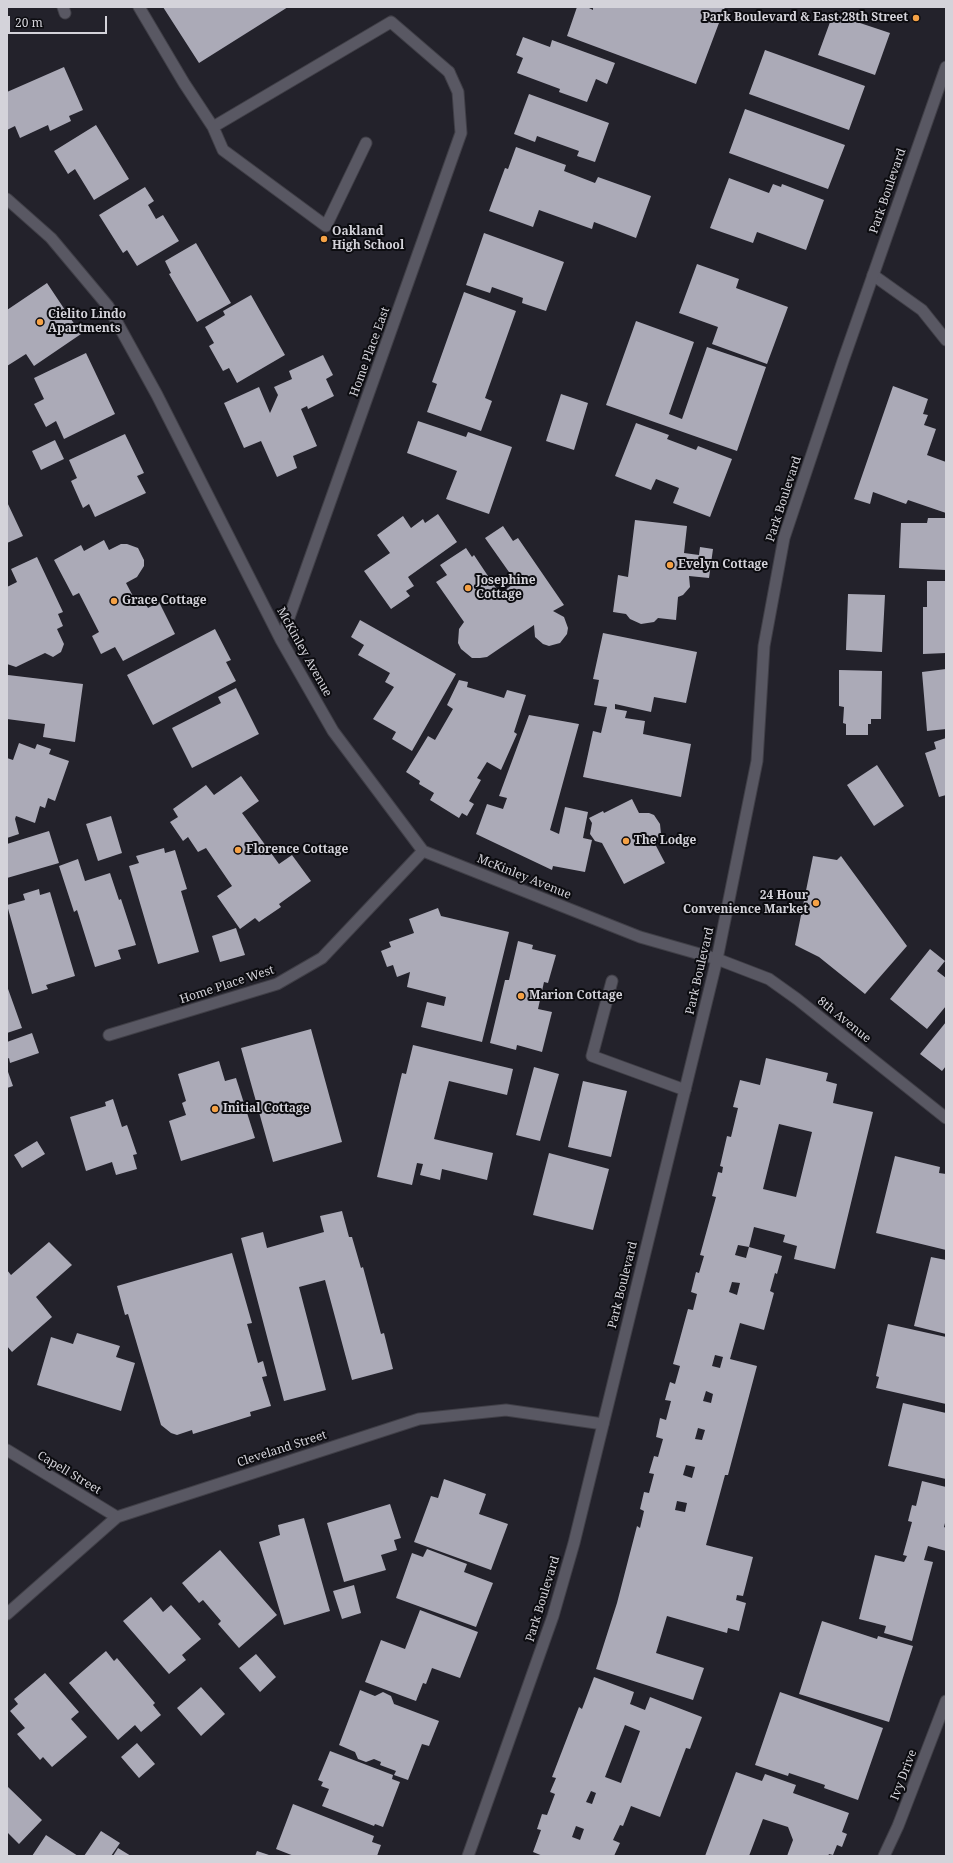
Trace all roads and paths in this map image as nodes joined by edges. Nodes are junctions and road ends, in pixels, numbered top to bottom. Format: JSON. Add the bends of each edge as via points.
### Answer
{"nodes":[{"id":1,"x":139,"y":7,"type":"edge"},
{"id":2,"x":946,"y":67,"type":"edge"},
{"id":3,"x":213,"y":127,"type":"junction"},
{"id":4,"x":366,"y":143,"type":"dead end"},
{"id":5,"x":7,"y":199,"type":"edge"},
{"id":6,"x":873,"y":275,"type":"junction"},
{"id":7,"x":946,"y":340,"type":"edge"},
{"id":8,"x":281,"y":640,"type":"junction"},
{"id":9,"x":423,"y":851,"type":"junction"},
{"id":10,"x":717,"y":959,"type":"junction"},
{"id":11,"x":612,"y":981,"type":"dead end"},
{"id":12,"x":110,"y":1035,"type":"dead end"},
{"id":13,"x":685,"y":1090,"type":"junction"},
{"id":14,"x":946,"y":1118,"type":"edge"},
{"id":15,"x":603,"y":1424,"type":"junction"},
{"id":16,"x":7,"y":1450,"type":"edge"},
{"id":17,"x":116,"y":1517,"type":"junction"},
{"id":18,"x":7,"y":1614,"type":"edge"},
{"id":19,"x":946,"y":1701,"type":"edge"},
{"id":20,"x":468,"y":1856,"type":"edge"},
{"id":21,"x":884,"y":1856,"type":"edge"}],
"edges":[{"from":1,"to":3,"type":"street"},
{"from":2,"to":6,"type":"street","name":"Park Boulevard"},
{"from":3,"to":4,"type":"street","via":[[224,150],[326,226]]},
{"from":3,"to":8,"type":"street","name":"Home Place East","via":[[391,22],[449,72],[458,92],[462,134]]},
{"from":5,"to":8,"type":"street","name":"McKinley Avenue","via":[[51,238],[108,306],[157,395]]},
{"from":6,"to":7,"type":"street","via":[[922,310]]},
{"from":6,"to":10,"type":"street","name":"Park Boulevard","via":[[784,538],[764,646],[757,761]]},
{"from":8,"to":9,"type":"street","name":"McKinley Avenue","via":[[334,731]]},
{"from":9,"to":10,"type":"street","name":"McKinley Avenue","via":[[640,937]]},
{"from":9,"to":12,"type":"street","name":"Home Place West","via":[[322,958],[277,984]]},
{"from":10,"to":13,"type":"street","name":"Park Boulevard"},
{"from":10,"to":14,"type":"street","name":"8th Avenue","via":[[769,979],[798,999]]},
{"from":11,"to":13,"type":"street","via":[[592,1056]]},
{"from":13,"to":15,"type":"street","name":"Park Boulevard"},
{"from":15,"to":17,"type":"street","name":"Cleveland Street","via":[[506,1410],[419,1418]]},
{"from":15,"to":20,"type":"street","name":"Park Boulevard","via":[[553,1616]]},
{"from":16,"to":17,"type":"street","name":"Capell Street"},
{"from":17,"to":18,"type":"street","name":"Cleveland Street"},
{"from":19,"to":21,"type":"street","name":"Ivy Drive"}]}
